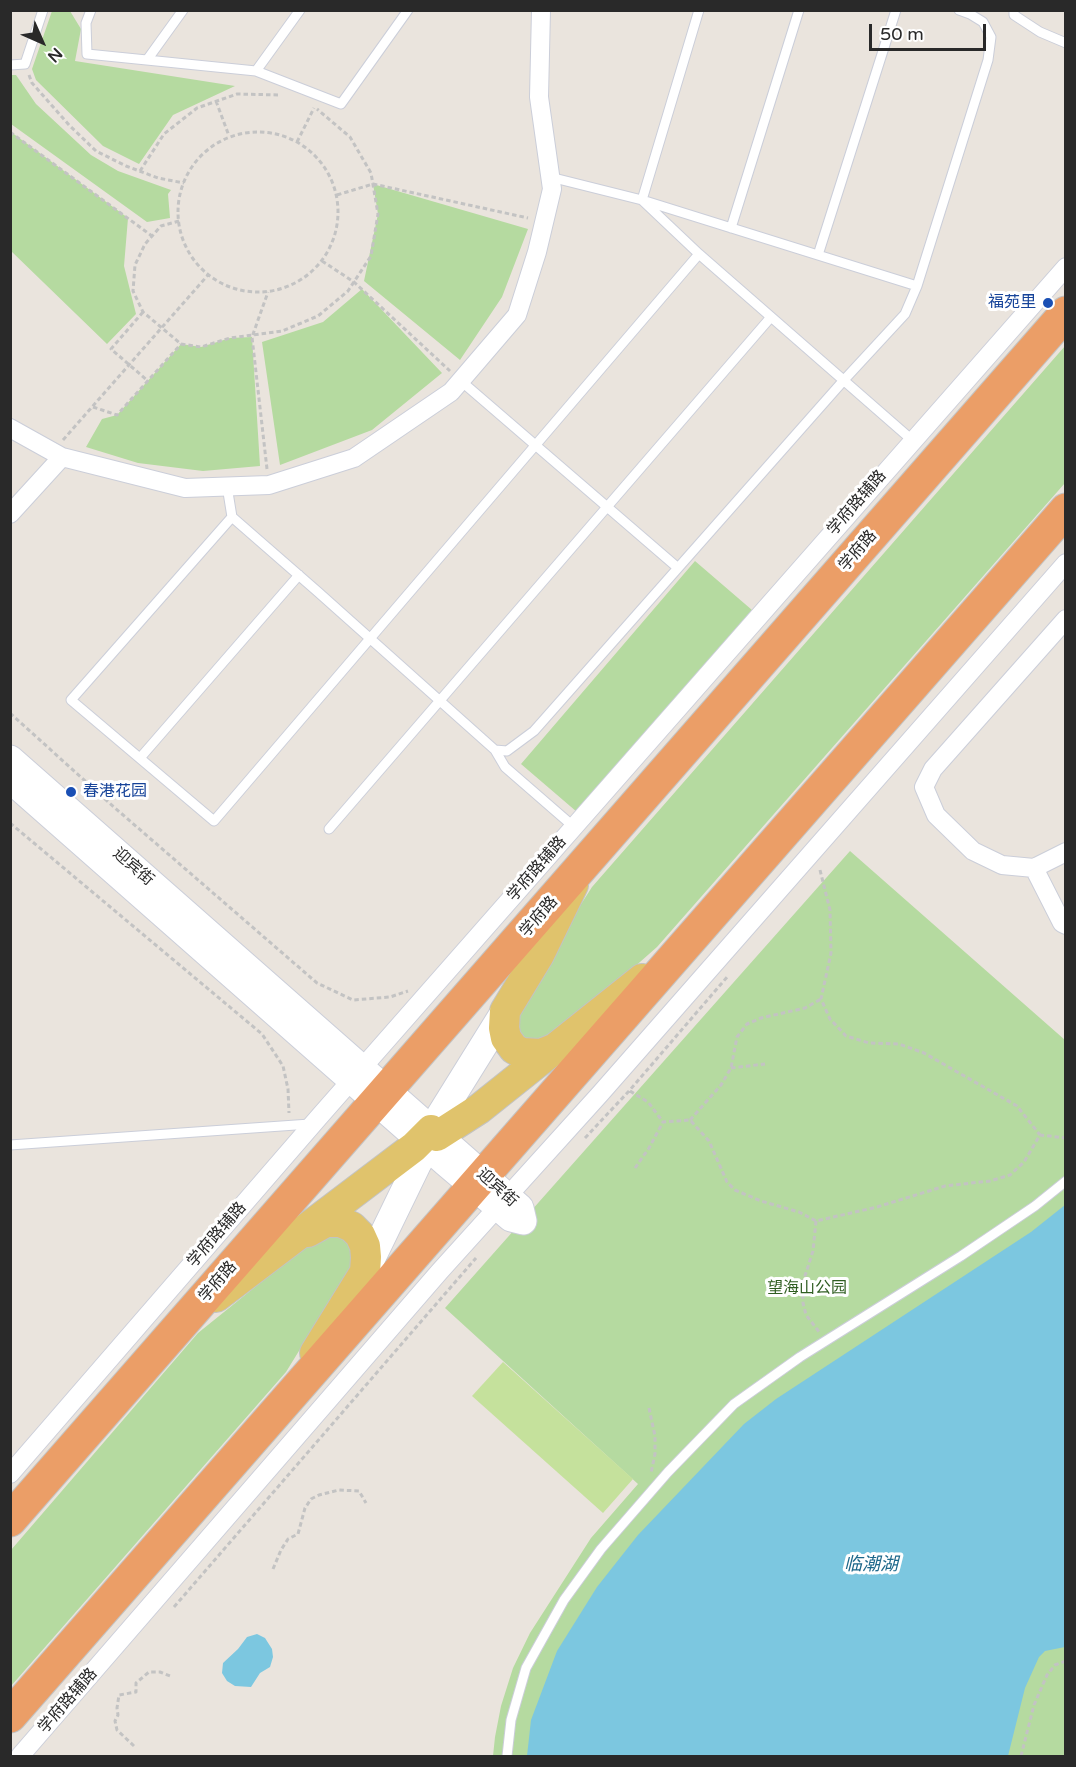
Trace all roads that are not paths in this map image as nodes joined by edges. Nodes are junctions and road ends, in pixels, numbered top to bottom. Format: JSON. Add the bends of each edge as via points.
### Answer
{"nodes":[{"id":1,"x":43,"y":10,"type":"edge"},
{"id":2,"x":91,"y":10,"type":"edge"},
{"id":3,"x":183,"y":10,"type":"edge"},
{"id":4,"x":300,"y":10,"type":"edge"},
{"id":5,"x":408,"y":10,"type":"edge"},
{"id":6,"x":541,"y":10,"type":"edge"},
{"id":7,"x":699,"y":10,"type":"edge"},
{"id":8,"x":799,"y":10,"type":"edge"},
{"id":9,"x":896,"y":10,"type":"edge"},
{"id":10,"x":958,"y":10,"type":"edge"},
{"id":11,"x":1014,"y":10,"type":"edge"},
{"id":12,"x":1065,"y":43,"type":"edge"},
{"id":13,"x":147,"y":60,"type":"junction"},
{"id":14,"x":10,"y":65,"type":"edge"},
{"id":15,"x":256,"y":71,"type":"junction"},
{"id":16,"x":550,"y":177,"type":"junction"},
{"id":17,"x":642,"y":200,"type":"junction"},
{"id":18,"x":732,"y":228,"type":"junction"},
{"id":19,"x":699,"y":254,"type":"junction"},
{"id":20,"x":818,"y":255,"type":"junction"},
{"id":21,"x":1065,"y":267,"type":"edge"},
{"id":22,"x":917,"y":286,"type":"junction"},
{"id":23,"x":1065,"y":313,"type":"edge"},
{"id":24,"x":771,"y":317,"type":"junction"},
{"id":25,"x":844,"y":380,"type":"junction"},
{"id":26,"x":461,"y":381,"type":"junction"},
{"id":27,"x":10,"y":428,"type":"edge"},
{"id":28,"x":912,"y":440,"type":"junction"},
{"id":29,"x":537,"y":445,"type":"junction"},
{"id":30,"x":57,"y":455,"type":"junction"},
{"id":31,"x":227,"y":486,"type":"junction"},
{"id":32,"x":608,"y":506,"type":"junction"},
{"id":33,"x":1065,"y":510,"type":"edge"},
{"id":34,"x":10,"y":514,"type":"edge"},
{"id":35,"x":232,"y":517,"type":"junction"},
{"id":36,"x":1065,"y":563,"type":"edge"},
{"id":37,"x":678,"y":568,"type":"junction"},
{"id":38,"x":299,"y":575,"type":"junction"},
{"id":39,"x":1065,"y":619,"type":"edge"},
{"id":40,"x":371,"y":639,"type":"junction"},
{"id":41,"x":439,"y":700,"type":"junction"},
{"id":42,"x":495,"y":750,"type":"junction"},
{"id":43,"x":140,"y":758,"type":"junction"},
{"id":44,"x":10,"y":759,"type":"edge"},
{"id":45,"x":10,"y":779,"type":"edge"},
{"id":46,"x":574,"y":827,"type":"junction"},
{"id":47,"x":329,"y":829,"type":"dead end"},
{"id":48,"x":1065,"y":852,"type":"edge"},
{"id":49,"x":581,"y":868,"type":"junction"},
{"id":50,"x":1034,"y":868,"type":"junction"},
{"id":51,"x":1065,"y":925,"type":"edge"},
{"id":52,"x":685,"y":944,"type":"junction"},
{"id":53,"x":504,"y":1011,"type":"junction"},
{"id":54,"x":559,"y":1047,"type":"junction"},
{"id":55,"x":369,"y":1085,"type":"junction"},
{"id":56,"x":313,"y":1124,"type":"junction"},
{"id":57,"x":429,"y":1138,"type":"junction"},
{"id":58,"x":10,"y":1145,"type":"edge"},
{"id":59,"x":1065,"y":1181,"type":"edge"},
{"id":60,"x":490,"y":1191,"type":"junction"},
{"id":61,"x":286,"y":1244,"type":"junction"},
{"id":62,"x":365,"y":1272,"type":"junction"},
{"id":63,"x":183,"y":1323,"type":"junction"},
{"id":64,"x":283,"y":1404,"type":"junction"},
{"id":65,"x":10,"y":1474,"type":"edge"},
{"id":66,"x":10,"y":1520,"type":"edge"},
{"id":67,"x":10,"y":1716,"type":"edge"},
{"id":68,"x":20,"y":1756,"type":"edge"},
{"id":69,"x":507,"y":1756,"type":"edge"}],
"edges":[{"from":1,"to":14,"type":"lane","via":[[26,64]]},
{"from":2,"to":13,"type":"lane","via":[[86,23],[87,54]]},
{"from":3,"to":13,"type":"lane"},
{"from":4,"to":15,"type":"lane"},
{"from":5,"to":15,"type":"lane","via":[[341,104]]},
{"from":6,"to":16,"type":"street","via":[[539,97]]},
{"from":7,"to":17,"type":"lane"},
{"from":8,"to":18,"type":"lane"},
{"from":9,"to":20,"type":"lane"},
{"from":10,"to":22,"type":"lane","via":[[983,22],[991,37],[988,60]]},
{"from":11,"to":12,"type":"lane","via":[[1014,15],[1040,32]]},
{"from":13,"to":15,"type":"lane"},
{"from":16,"to":17,"type":"lane"},
{"from":16,"to":26,"type":"street","via":[[552,189],[537,252],[517,315]]},
{"from":17,"to":18,"type":"lane"},
{"from":17,"to":19,"type":"lane"},
{"from":18,"to":20,"type":"lane"},
{"from":19,"to":24,"type":"lane"},
{"from":19,"to":29,"type":"lane"},
{"from":20,"to":22,"type":"lane"},
{"from":21,"to":28,"type":"street","name":"学府路辅路"},
{"from":22,"to":25,"type":"lane","via":[[905,314]]},
{"from":23,"to":49,"type":"highway","name":"学府路"},
{"from":24,"to":25,"type":"lane"},
{"from":24,"to":32,"type":"lane"},
{"from":25,"to":28,"type":"lane"},
{"from":25,"to":37,"type":"lane"},
{"from":26,"to":29,"type":"lane"},
{"from":26,"to":31,"type":"street","via":[[451,392],[354,458],[269,485]]},
{"from":27,"to":30,"type":"street"},
{"from":28,"to":46,"type":"street","name":"学府路辅路"},
{"from":29,"to":32,"type":"lane"},
{"from":29,"to":40,"type":"lane"},
{"from":30,"to":31,"type":"street","via":[[185,488]]},
{"from":30,"to":34,"type":"street"},
{"from":31,"to":35,"type":"lane"},
{"from":32,"to":37,"type":"lane"},
{"from":32,"to":41,"type":"lane"},
{"from":33,"to":52,"type":"highway"},
{"from":35,"to":38,"type":"lane"},
{"from":35,"to":43,"type":"lane","via":[[72,700]]},
{"from":36,"to":60,"type":"street","name":"学府路辅路","via":[[600,1094]]},
{"from":37,"to":42,"type":"lane","via":[[534,731],[507,752]]},
{"from":38,"to":40,"type":"lane"},
{"from":38,"to":43,"type":"lane"},
{"from":39,"to":50,"type":"street","via":[[933,769],[924,787],[936,815],[973,851],[1002,865]]},
{"from":40,"to":41,"type":"lane"},
{"from":40,"to":43,"type":"lane","via":[[214,821]]},
{"from":41,"to":42,"type":"lane"},
{"from":41,"to":47,"type":"lane"},
{"from":42,"to":46,"type":"lane","via":[[505,766]]},
{"from":44,"to":55,"type":"main road","name":"迎宾街"},
{"from":45,"to":55,"type":"main road","name":"迎宾街"},
{"from":46,"to":55,"type":"street","name":"学府路辅路"},
{"from":48,"to":50,"type":"street"},
{"from":49,"to":53,"type":"main road","via":[[539,956]]},
{"from":49,"to":55,"type":"highway","name":"学府路"},
{"from":50,"to":51,"type":"street"},
{"from":52,"to":54,"type":"main road"},
{"from":52,"to":60,"type":"highway"},
{"from":53,"to":54,"type":"main road","via":[[506,1038],[514,1049],[541,1054]]},
{"from":53,"to":57,"type":"main road"},
{"from":54,"to":57,"type":"main road","via":[[479,1109]]},
{"from":55,"to":56,"type":"street","name":"学府路辅路"},
{"from":55,"to":57,"type":"main road","name":"迎宾街"},
{"from":55,"to":63,"type":"highway","name":"学府路"},
{"from":56,"to":58,"type":"lane"},
{"from":56,"to":65,"type":"street","name":"学府路辅路"},
{"from":57,"to":60,"type":"main road","name":"迎宾街"},
{"from":57,"to":61,"type":"main road"},
{"from":57,"to":62,"type":"main road"},
{"from":59,"to":69,"type":"lane","via":[[961,1256],[826,1340],[734,1404],[601,1549],[564,1600],[526,1668],[511,1720]]},
{"from":60,"to":64,"type":"highway"},
{"from":60,"to":68,"type":"street","name":"学府路辅路"},
{"from":61,"to":62,"type":"main road","via":[[326,1222],[341,1222],[360,1235],[365,1246]]},
{"from":61,"to":63,"type":"main road"},
{"from":62,"to":64,"type":"main road"},
{"from":63,"to":66,"type":"highway","name":"学府路"},
{"from":64,"to":67,"type":"highway"}]}
